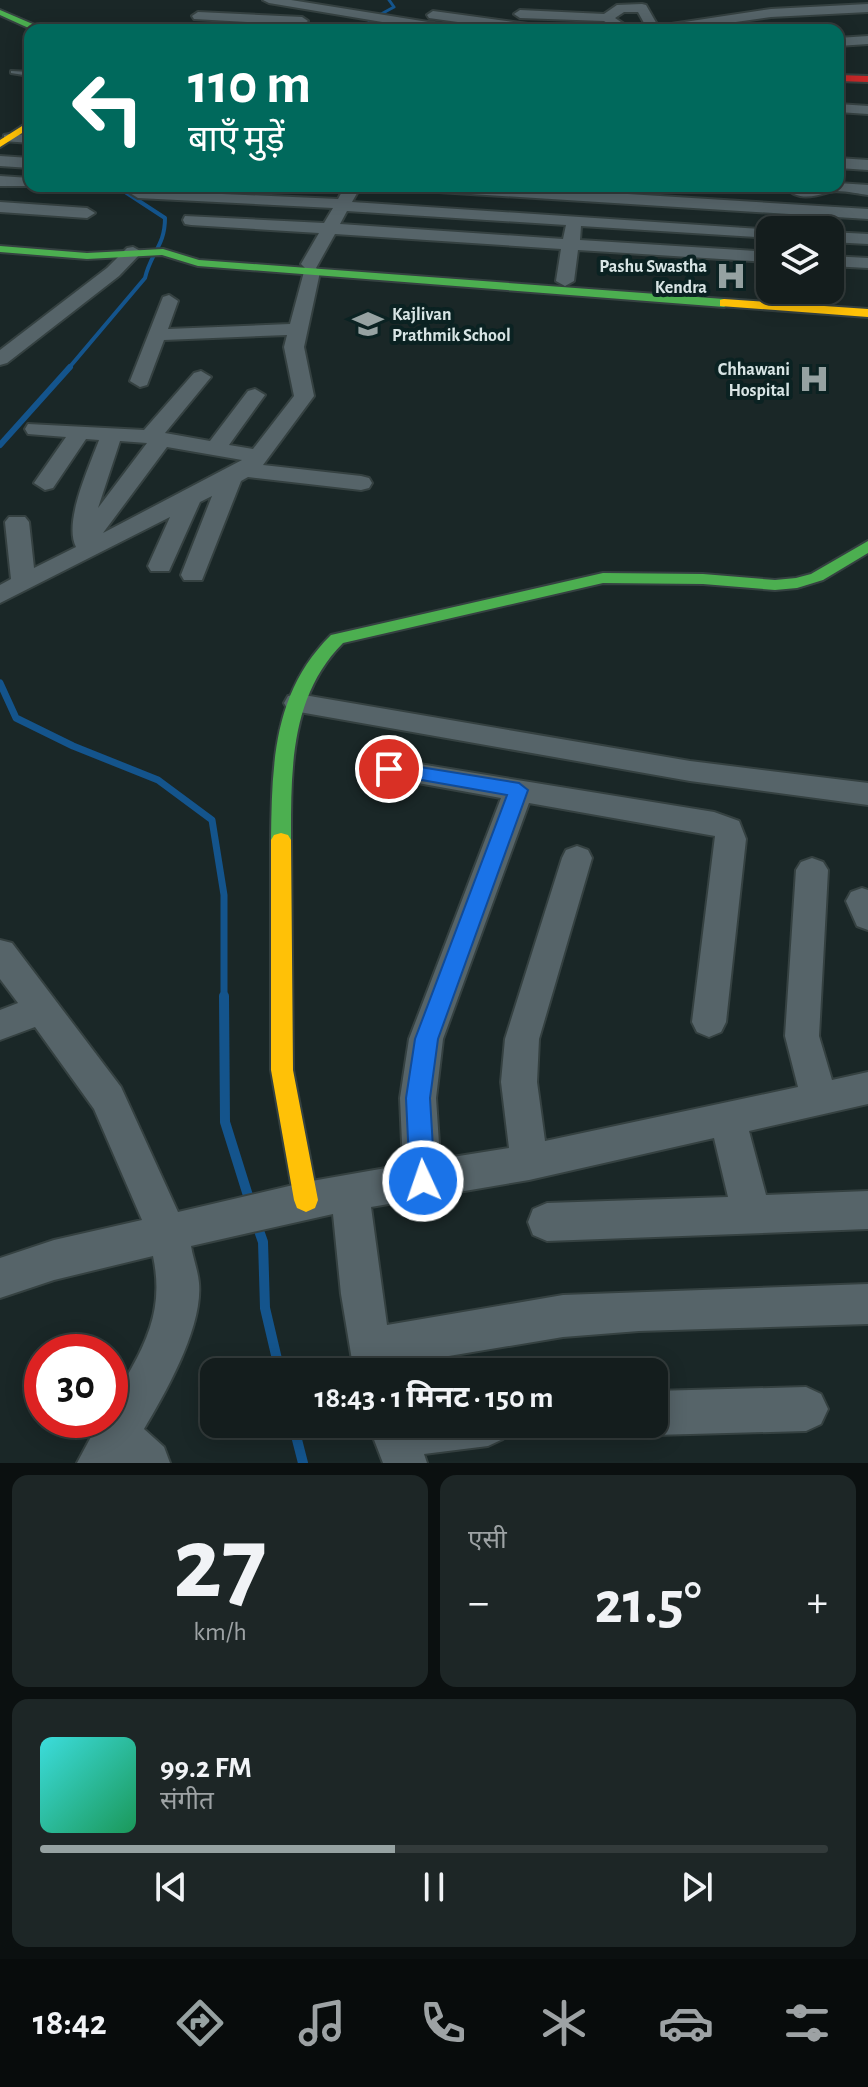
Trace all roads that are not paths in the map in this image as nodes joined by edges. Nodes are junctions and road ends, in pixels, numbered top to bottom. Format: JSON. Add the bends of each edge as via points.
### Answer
{"nodes":[{"id":1,"x":223,"y":0,"type":"edge"},
{"id":2,"x":270,"y":0,"type":"edge"},
{"id":3,"x":444,"y":2,"type":"dead end"},
{"id":4,"x":868,"y":8,"type":"edge"},
{"id":5,"x":0,"y":12,"type":"edge"},
{"id":6,"x":405,"y":12,"type":"dead end"},
{"id":7,"x":783,"y":12,"type":"junction"},
{"id":8,"x":499,"y":13,"type":"dead end"},
{"id":9,"x":198,"y":16,"type":"junction"},
{"id":10,"x":607,"y":18,"type":"junction"},
{"id":11,"x":255,"y":19,"type":"junction"},
{"id":12,"x":868,"y":20,"type":"edge"},
{"id":13,"x":339,"y":22,"type":"dead end"},
{"id":14,"x":26,"y":24,"type":"edge"},
{"id":15,"x":186,"y":24,"type":"edge"},
{"id":16,"x":438,"y":24,"type":"edge"},
{"id":17,"x":447,"y":24,"type":"edge"},
{"id":18,"x":453,"y":24,"type":"edge"},
{"id":19,"x":617,"y":24,"type":"edge"},
{"id":20,"x":651,"y":24,"type":"edge"},
{"id":21,"x":697,"y":24,"type":"edge"},
{"id":22,"x":795,"y":24,"type":"joint"},
{"id":23,"x":868,"y":31,"type":"edge"},
{"id":24,"x":844,"y":32,"type":"edge"},
{"id":25,"x":868,"y":40,"type":"edge"},
{"id":26,"x":844,"y":42,"type":"edge"},
{"id":27,"x":13,"y":72,"type":"dead end"},
{"id":28,"x":24,"y":73,"type":"edge"},
{"id":29,"x":844,"y":78,"type":"edge"},
{"id":30,"x":864,"y":79,"type":"edge"},
{"id":31,"x":844,"y":108,"type":"edge"},
{"id":32,"x":868,"y":109,"type":"edge"},
{"id":33,"x":24,"y":128,"type":"edge"},
{"id":34,"x":24,"y":139,"type":"edge"},
{"id":35,"x":3,"y":140,"type":"edge"},
{"id":36,"x":0,"y":161,"type":"edge"},
{"id":37,"x":24,"y":163,"type":"edge"},
{"id":38,"x":844,"y":163,"type":"edge"},
{"id":39,"x":868,"y":165,"type":"edge"},
{"id":40,"x":0,"y":173,"type":"edge"},
{"id":41,"x":24,"y":175,"type":"edge"},
{"id":42,"x":0,"y":181,"type":"edge"},
{"id":43,"x":24,"y":183,"type":"edge"},
{"id":44,"x":844,"y":188,"type":"edge"},
{"id":45,"x":868,"y":190,"type":"edge"},
{"id":46,"x":350,"y":192,"type":"edge"},
{"id":47,"x":579,"y":192,"type":"edge"},
{"id":48,"x":602,"y":192,"type":"edge"},
{"id":49,"x":799,"y":192,"type":"edge"},
{"id":50,"x":821,"y":192,"type":"edge"},
{"id":51,"x":0,"y":193,"type":"edge"},
{"id":52,"x":138,"y":193,"type":"dead end"},
{"id":53,"x":45,"y":196,"type":"dead end"},
{"id":54,"x":810,"y":201,"type":"junction"},
{"id":55,"x":343,"y":205,"type":"junction"},
{"id":56,"x":0,"y":207,"type":"edge"},
{"id":57,"x":87,"y":213,"type":"dead end"},
{"id":58,"x":868,"y":214,"type":"edge"},
{"id":59,"x":812,"y":216,"type":"edge"},
{"id":60,"x":191,"y":220,"type":"dead end"},
{"id":61,"x":575,"y":220,"type":"junction"},
{"id":62,"x":329,"y":229,"type":"junction"},
{"id":63,"x":756,"y":232,"type":"edge"},
{"id":64,"x":844,"y":238,"type":"edge"},
{"id":65,"x":868,"y":239,"type":"edge"},
{"id":66,"x":0,"y":242,"type":"edge"},
{"id":67,"x":571,"y":243,"type":"junction"},
{"id":68,"x":0,"y":249,"type":"edge"},
{"id":69,"x":132,"y":252,"type":"junction"},
{"id":70,"x":756,"y":256,"type":"edge"},
{"id":71,"x":844,"y":262,"type":"edge"},
{"id":72,"x":868,"y":263,"type":"edge"},
{"id":73,"x":310,"y":268,"type":"junction"},
{"id":74,"x":565,"y":281,"type":"junction"},
{"id":75,"x":756,"y":292,"type":"edge"},
{"id":76,"x":844,"y":299,"type":"edge"},
{"id":77,"x":169,"y":301,"type":"dead end"},
{"id":78,"x":868,"y":302,"type":"edge"},
{"id":79,"x":868,"y":313,"type":"edge"},
{"id":80,"x":298,"y":329,"type":"junction"},
{"id":81,"x":156,"y":335,"type":"junction"},
{"id":82,"x":0,"y":359,"type":"edge"},
{"id":83,"x":201,"y":377,"type":"dead end"},
{"id":84,"x":140,"y":381,"type":"dead end"},
{"id":85,"x":255,"y":395,"type":"dead end"},
{"id":86,"x":36,"y":429,"type":"dead end"},
{"id":87,"x":80,"y":432,"type":"junction"},
{"id":88,"x":112,"y":434,"type":"junction"},
{"id":89,"x":155,"y":438,"type":"junction"},
{"id":90,"x":215,"y":449,"type":"junction"},
{"id":91,"x":245,"y":468,"type":"junction"},
{"id":92,"x":45,"y":483,"type":"dead end"},
{"id":93,"x":361,"y":483,"type":"dead end"},
{"id":94,"x":191,"y":497,"type":"junction"},
{"id":95,"x":17,"y":522,"type":"dead end"},
{"id":96,"x":86,"y":546,"type":"junction"},
{"id":97,"x":868,"y":546,"type":"edge"},
{"id":98,"x":160,"y":566,"type":"dead end"},
{"id":99,"x":193,"y":575,"type":"dead end"},
{"id":100,"x":24,"y":583,"type":"junction"},
{"id":101,"x":0,"y":595,"type":"edge"},
{"id":102,"x":298,"y":703,"type":"junction"},
{"id":103,"x":389,"y":769,"type":"dead end"},
{"id":104,"x":519,"y":790,"type":"junction"},
{"id":105,"x":868,"y":794,"type":"edge"},
{"id":106,"x":577,"y":858,"type":"dead end"},
{"id":107,"x":812,"y":870,"type":"dead end"},
{"id":108,"x":0,"y":953,"type":"edge"},
{"id":109,"x":41,"y":1009,"type":"junction"},
{"id":110,"x":709,"y":1022,"type":"dead end"},
{"id":111,"x":0,"y":1025,"type":"edge"},
{"id":112,"x":868,"y":1088,"type":"edge"},
{"id":113,"x":819,"y":1098,"type":"junction"},
{"id":114,"x":727,"y":1118,"type":"junction"},
{"id":115,"x":529,"y":1162,"type":"junction"},
{"id":116,"x":423,"y":1181,"type":"junction"},
{"id":117,"x":350,"y":1195,"type":"junction"},
{"id":118,"x":292,"y":1205,"type":"junction"},
{"id":119,"x":868,"y":1210,"type":"edge"},
{"id":120,"x":752,"y":1213,"type":"junction"},
{"id":121,"x":547,"y":1222,"type":"dead end"},
{"id":122,"x":185,"y":1230,"type":"junction"},
{"id":123,"x":0,"y":1278,"type":"edge"},
{"id":124,"x":868,"y":1304,"type":"edge"},
{"id":125,"x":373,"y":1358,"type":"edge"},
{"id":126,"x":379,"y":1358,"type":"edge"},
{"id":127,"x":806,"y":1409,"type":"dead end"},
{"id":128,"x":668,"y":1413,"type":"edge"},
{"id":129,"x":108,"y":1448,"type":"edge"},
{"id":130,"x":148,"y":1463,"type":"edge"}],
"edges":[{"from":1,"to":9,"type":"street"},
{"from":2,"to":11,"type":"street"},
{"from":2,"to":16,"type":"street"},
{"from":3,"to":18,"type":"street"},
{"from":4,"to":7,"type":"street"},
{"from":5,"to":14,"type":"main road"},
{"from":6,"to":17,"type":"street"},
{"from":7,"to":21,"type":"street"},
{"from":7,"to":22,"type":"street"},
{"from":8,"to":10,"type":"street"},
{"from":9,"to":11,"type":"street"},
{"from":9,"to":15,"type":"street"},
{"from":10,"to":19,"type":"street"},
{"from":10,"to":20,"type":"street","via":[[618,9],[642,8]]},
{"from":11,"to":13,"type":"street"},
{"from":12,"to":22,"type":"street"},
{"from":23,"to":24,"type":"street"},
{"from":25,"to":26,"type":"street"},
{"from":27,"to":28,"type":"lane"},
{"from":29,"to":30,"type":"main road"},
{"from":30,"to":32,"type":"street"},
{"from":31,"to":32,"type":"street"},
{"from":33,"to":35,"type":"main road"},
{"from":34,"to":35,"type":"street"},
{"from":36,"to":37,"type":"street"},
{"from":38,"to":39,"type":"street"},
{"from":40,"to":41,"type":"street"},
{"from":42,"to":43,"type":"street"},
{"from":44,"to":45,"type":"street"},
{"from":46,"to":55,"type":"street"},
{"from":47,"to":61,"type":"street"},
{"from":48,"to":54,"type":"street"},
{"from":49,"to":54,"type":"street"},
{"from":50,"to":54,"type":"street"},
{"from":51,"to":53,"type":"street"},
{"from":52,"to":55,"type":"street"},
{"from":54,"to":58,"type":"street"},
{"from":54,"to":59,"type":"street"},
{"from":55,"to":61,"type":"street"},
{"from":55,"to":62,"type":"street"},
{"from":56,"to":57,"type":"street"},
{"from":60,"to":62,"type":"street"},
{"from":61,"to":63,"type":"street"},
{"from":61,"to":67,"type":"street"},
{"from":62,"to":67,"type":"street"},
{"from":62,"to":73,"type":"street"},
{"from":64,"to":65,"type":"street"},
{"from":66,"to":69,"type":"main road"},
{"from":67,"to":70,"type":"street"},
{"from":67,"to":74,"type":"street"},
{"from":68,"to":69,"type":"main road","via":[[87,256]]},
{"from":69,"to":73,"type":"main road"},
{"from":69,"to":82,"type":"street"},
{"from":71,"to":72,"type":"street"},
{"from":73,"to":74,"type":"main road"},
{"from":73,"to":79,"type":"main road"},
{"from":73,"to":80,"type":"street"},
{"from":74,"to":75,"type":"main road"},
{"from":76,"to":78,"type":"main road"},
{"from":77,"to":81,"type":"street"},
{"from":80,"to":81,"type":"street"},
{"from":80,"to":91,"type":"street","via":[[294,347],[304,396]]},
{"from":81,"to":84,"type":"street"},
{"from":83,"to":89,"type":"street"},
{"from":85,"to":90,"type":"street"},
{"from":86,"to":87,"type":"street"},
{"from":87,"to":88,"type":"street"},
{"from":87,"to":92,"type":"street"},
{"from":88,"to":89,"type":"street"},
{"from":88,"to":96,"type":"street","via":[[85,515]]},
{"from":89,"to":90,"type":"street"},
{"from":89,"to":96,"type":"street"},
{"from":90,"to":91,"type":"street"},
{"from":91,"to":93,"type":"street"},
{"from":91,"to":94,"type":"street"},
{"from":91,"to":99,"type":"street"},
{"from":94,"to":96,"type":"street"},
{"from":94,"to":98,"type":"street"},
{"from":95,"to":100,"type":"street"},
{"from":96,"to":100,"type":"street"},
{"from":97,"to":102,"type":"main road","via":[[797,583],[603,578],[337,639],[323,648]]},
{"from":100,"to":101,"type":"street"},
{"from":102,"to":105,"type":"street","via":[[690,771]]},
{"from":102,"to":118,"type":"main road","via":[[281,766],[282,1070]]},
{"from":103,"to":104,"type":"street"},
{"from":104,"to":110,"type":"street","via":[[728,829]]},
{"from":104,"to":116,"type":"street","via":[[426,1039],[418,1098]]},
{"from":106,"to":115,"type":"street","via":[[522,1039],[519,1082]]},
{"from":107,"to":113,"type":"street","via":[[802,1036]]},
{"from":108,"to":109,"type":"street"},
{"from":109,"to":111,"type":"street"},
{"from":109,"to":122,"type":"street","via":[[108,1099]]},
{"from":112,"to":113,"type":"street"},
{"from":113,"to":114,"type":"street"},
{"from":114,"to":115,"type":"street"},
{"from":114,"to":120,"type":"street"},
{"from":115,"to":116,"type":"street"},
{"from":116,"to":117,"type":"street"},
{"from":117,"to":118,"type":"street"},
{"from":117,"to":125,"type":"street"},
{"from":118,"to":122,"type":"street"},
{"from":119,"to":120,"type":"street"},
{"from":120,"to":121,"type":"street"},
{"from":122,"to":123,"type":"street"},
{"from":122,"to":129,"type":"street","via":[[177,1312],[148,1382]]},
{"from":124,"to":126,"type":"street","via":[[563,1316],[474,1328]]},
{"from":127,"to":128,"type":"street"},
{"from":129,"to":130,"type":"street"}]}
